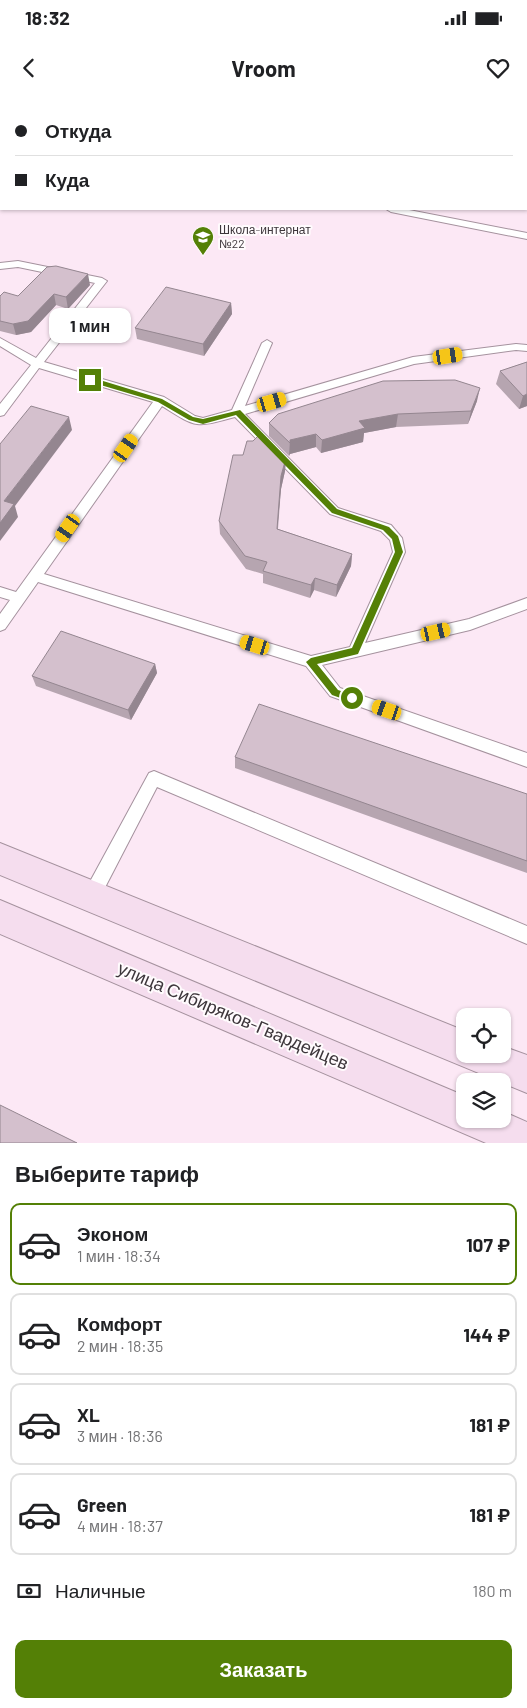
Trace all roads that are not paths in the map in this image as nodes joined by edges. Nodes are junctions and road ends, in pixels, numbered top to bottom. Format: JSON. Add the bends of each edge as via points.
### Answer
{"nodes":[{"id":1,"x":396,"y":210,"type":"edge"},
{"id":2,"x":527,"y":236,"type":"edge"},
{"id":3,"x":0,"y":266,"type":"edge"},
{"id":4,"x":0,"y":341,"type":"edge"},
{"id":5,"x":267,"y":343,"type":"dead end"},
{"id":6,"x":527,"y":348,"type":"edge"},
{"id":7,"x":37,"y":364,"type":"junction"},
{"id":8,"x":160,"y":400,"type":"junction"},
{"id":9,"x":0,"y":412,"type":"edge"},
{"id":10,"x":237,"y":412,"type":"junction"},
{"id":11,"x":34,"y":576,"type":"junction"},
{"id":12,"x":0,"y":592,"type":"edge"},
{"id":13,"x":19,"y":598,"type":"junction"},
{"id":14,"x":527,"y":603,"type":"edge"},
{"id":15,"x":0,"y":624,"type":"edge"},
{"id":16,"x":355,"y":651,"type":"junction"},
{"id":17,"x":311,"y":662,"type":"junction"},
{"id":18,"x":527,"y":760,"type":"edge"},
{"id":19,"x":0,"y":859,"type":"edge"},
{"id":20,"x":92,"y":895,"type":"junction"},
{"id":21,"x":0,"y":917,"type":"edge"},
{"id":22,"x":527,"y":935,"type":"edge"},
{"id":23,"x":456,"y":1045,"type":"edge"},
{"id":24,"x":500,"y":1063,"type":"edge"},
{"id":25,"x":527,"y":1074,"type":"edge"},
{"id":26,"x":456,"y":1111,"type":"edge"},
{"id":27,"x":496,"y":1128,"type":"edge"},
{"id":28,"x":527,"y":1141,"type":"edge"}],
"edges":[{"from":1,"to":2,"type":"lane"},
{"from":3,"to":7,"type":"lane","via":[[18,264],[102,281]]},
{"from":4,"to":7,"type":"lane"},
{"from":5,"to":10,"type":"lane"},
{"from":6,"to":10,"type":"lane","via":[[413,361]]},
{"from":7,"to":8,"type":"lane"},
{"from":7,"to":9,"type":"lane"},
{"from":8,"to":10,"type":"lane","via":[[191,419],[203,422]]},
{"from":8,"to":11,"type":"lane"},
{"from":10,"to":16,"type":"lane","via":[[334,511],[386,528],[396,538],[399,552]]},
{"from":11,"to":13,"type":"lane"},
{"from":11,"to":17,"type":"lane"},
{"from":12,"to":13,"type":"lane"},
{"from":13,"to":15,"type":"lane"},
{"from":14,"to":16,"type":"lane","via":[[470,624]]},
{"from":16,"to":17,"type":"lane"},
{"from":17,"to":18,"type":"lane","via":[[335,692]]},
{"from":19,"to":20,"type":"main road"},
{"from":20,"to":22,"type":"lane","via":[[154,778]]},
{"from":20,"to":23,"type":"main road"},
{"from":21,"to":26,"type":"main road","name":"улица Сибиряков-Гвардейцев"},
{"from":24,"to":25,"type":"main road"},
{"from":27,"to":28,"type":"main road"}]}
